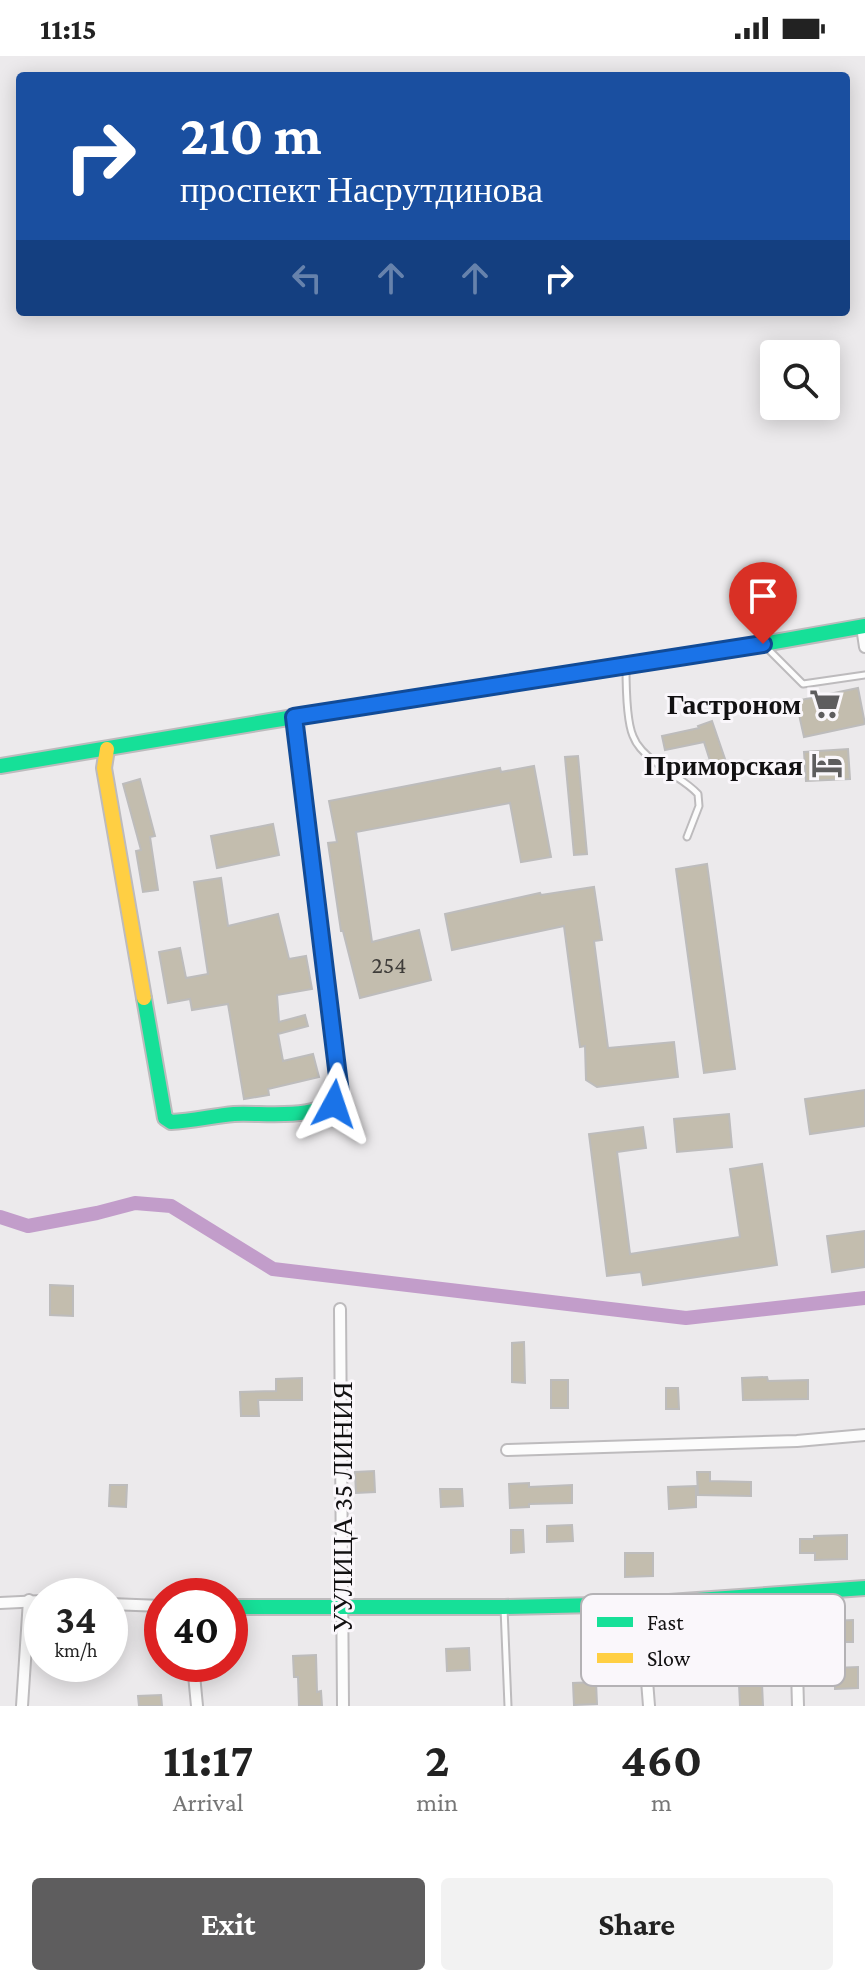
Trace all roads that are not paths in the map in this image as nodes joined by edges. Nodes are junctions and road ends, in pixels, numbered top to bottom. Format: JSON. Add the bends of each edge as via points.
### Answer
{"nodes":[{"id":1,"x":863,"y":627,"type":"edge"},
{"id":2,"x":763,"y":644,"type":"junction"},
{"id":3,"x":865,"y":647,"type":"edge"},
{"id":4,"x":626,"y":665,"type":"junction"},
{"id":5,"x":865,"y":675,"type":"edge"},
{"id":6,"x":294,"y":717,"type":"junction"},
{"id":7,"x":107,"y":749,"type":"junction"},
{"id":8,"x":0,"y":766,"type":"edge"},
{"id":9,"x":687,"y":837,"type":"dead end"},
{"id":10,"x":340,"y":1309,"type":"dead end"},
{"id":11,"x":865,"y":1435,"type":"edge"},
{"id":12,"x":507,"y":1450,"type":"dead end"},
{"id":13,"x":865,"y":1588,"type":"edge"},
{"id":14,"x":795,"y":1594,"type":"edge"},
{"id":15,"x":24,"y":1601,"type":"edge"},
{"id":16,"x":0,"y":1603,"type":"edge"},
{"id":17,"x":581,"y":1605,"type":"edge"},
{"id":18,"x":248,"y":1607,"type":"edge"},
{"id":19,"x":504,"y":1607,"type":"junction"},
{"id":20,"x":342,"y":1608,"type":"junction"},
{"id":21,"x":24,"y":1676,"type":"edge"},
{"id":22,"x":195,"y":1682,"type":"edge"},
{"id":23,"x":647,"y":1686,"type":"edge"},
{"id":24,"x":797,"y":1686,"type":"edge"},
{"id":25,"x":22,"y":1706,"type":"edge"},
{"id":26,"x":197,"y":1706,"type":"edge"},
{"id":27,"x":343,"y":1706,"type":"edge"},
{"id":28,"x":508,"y":1706,"type":"edge"},
{"id":29,"x":649,"y":1706,"type":"edge"},
{"id":30,"x":798,"y":1706,"type":"edge"}],
"edges":[{"from":1,"to":2,"type":"street"},
{"from":1,"to":3,"type":"street"},
{"from":2,"to":4,"type":"street"},
{"from":2,"to":5,"type":"lane","via":[[803,684]]},
{"from":4,"to":6,"type":"street"},
{"from":4,"to":9,"type":"lane","via":[[632,736],[643,752],[698,794]]},
{"from":6,"to":7,"type":"street"},
{"from":6,"to":7,"type":"street","via":[[340,1093],[334,1104],[297,1114],[175,1122],[165,1118],[104,768]]},
{"from":7,"to":8,"type":"street"},
{"from":10,"to":20,"type":"street","name":"УУЛИЦА 35 ЛИНИЯ"},
{"from":11,"to":12,"type":"street"},
{"from":13,"to":14,"type":"street"},
{"from":15,"to":16,"type":"street"},
{"from":17,"to":19,"type":"street"},
{"from":18,"to":20,"type":"street"},
{"from":19,"to":20,"type":"street"},
{"from":19,"to":28,"type":"lane"},
{"from":20,"to":27,"type":"street","name":"УУЛИЦА 35 ЛИНИЯ"},
{"from":21,"to":25,"type":"street"},
{"from":22,"to":26,"type":"street"},
{"from":23,"to":29,"type":"street"},
{"from":24,"to":30,"type":"street"}]}
